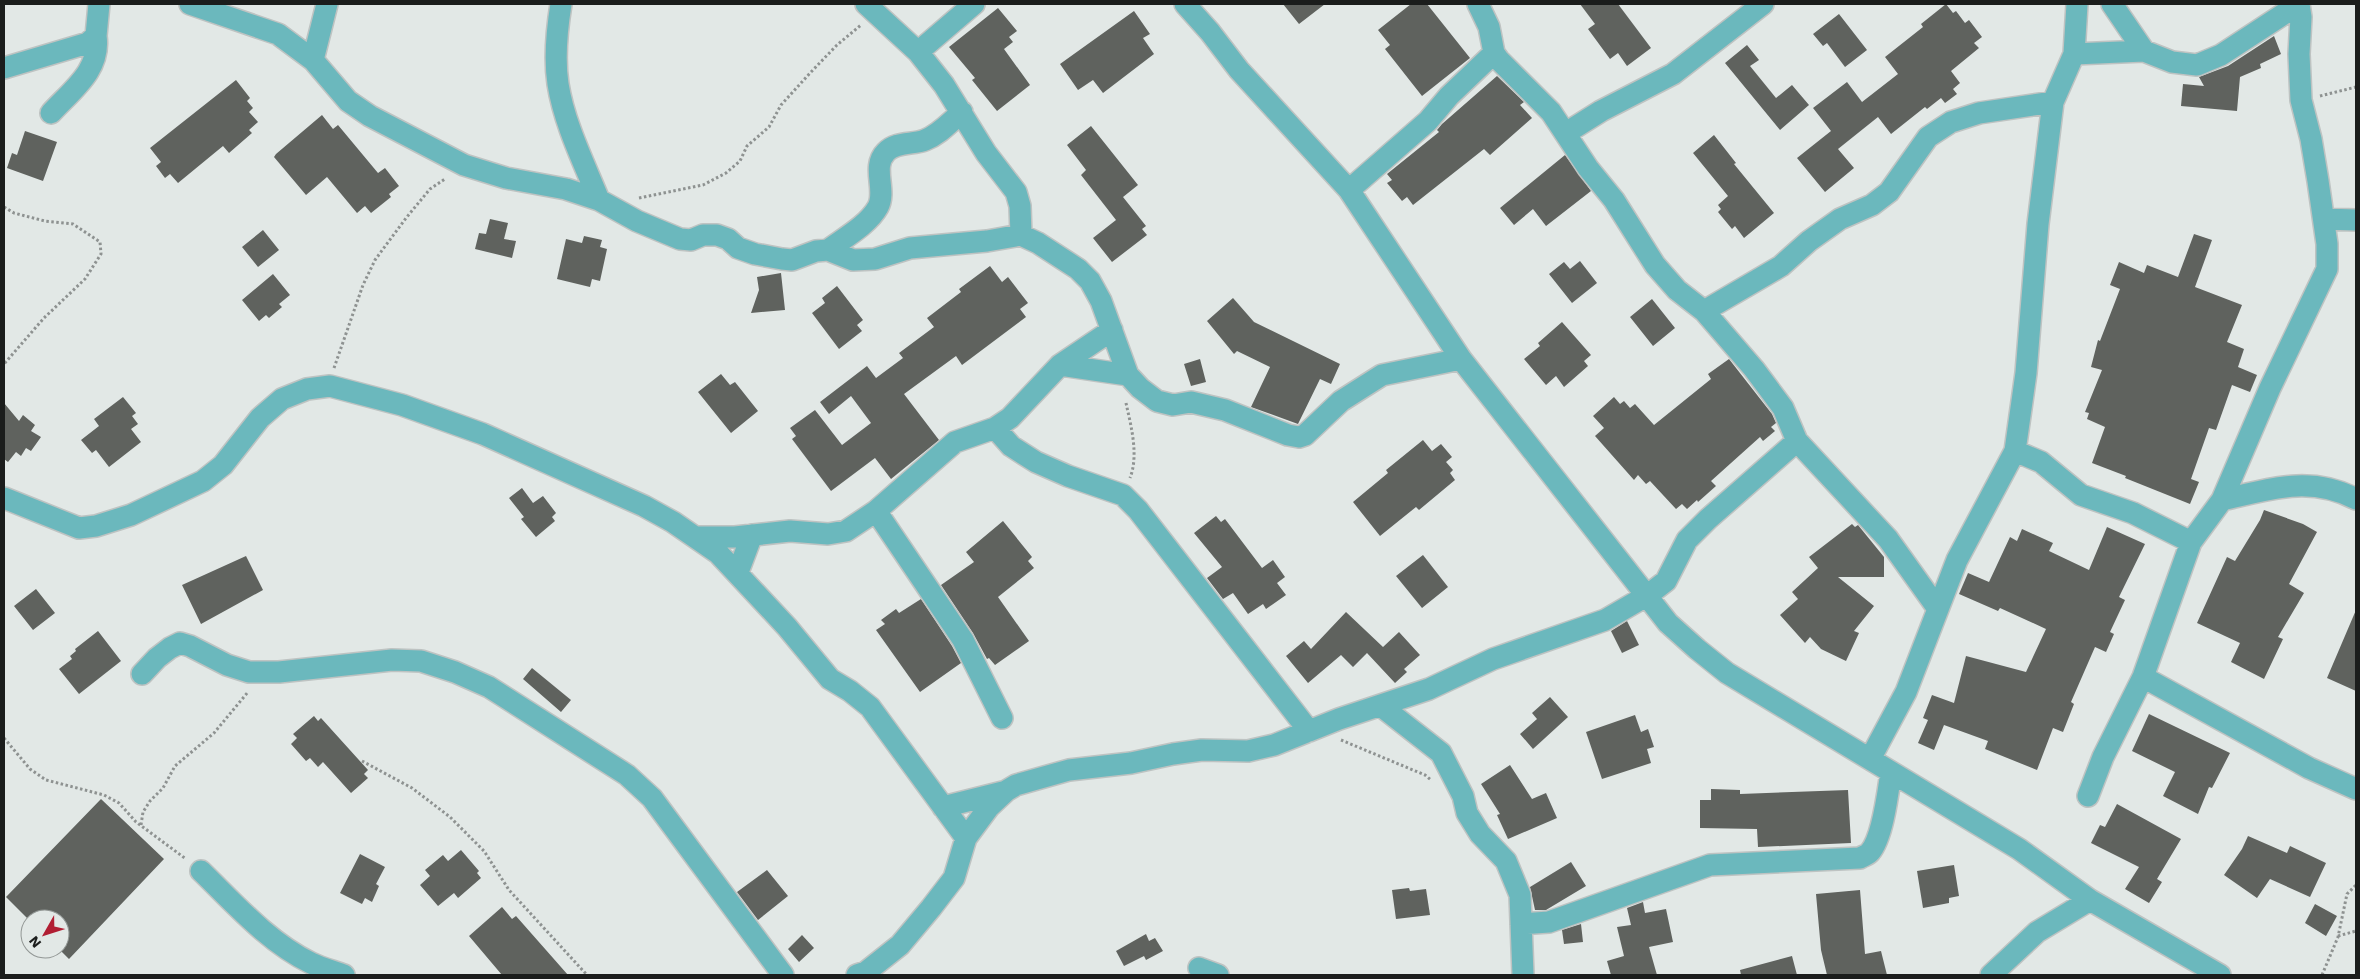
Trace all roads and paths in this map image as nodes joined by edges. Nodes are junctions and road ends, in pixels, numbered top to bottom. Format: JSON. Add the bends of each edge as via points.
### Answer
{"nodes":[{"id":1,"x":99,"y":4,"type":"edge"},
{"id":2,"x":190,"y":4,"type":"edge"},
{"id":3,"x":327,"y":4,"type":"edge"},
{"id":4,"x":561,"y":4,"type":"edge"},
{"id":5,"x":974,"y":4,"type":"edge"},
{"id":6,"x":1184,"y":4,"type":"edge"},
{"id":7,"x":1478,"y":4,"type":"edge"},
{"id":8,"x":1763,"y":4,"type":"edge"},
{"id":9,"x":2078,"y":4,"type":"edge"},
{"id":10,"x":2112,"y":4,"type":"edge"},
{"id":11,"x":2299,"y":4,"type":"edge"},
{"id":12,"x":871,"y":9,"type":"edge"},
{"id":13,"x":96,"y":36,"type":"junction"},
{"id":14,"x":918,"y":52,"type":"junction"},
{"id":15,"x":2144,"y":52,"type":"junction"},
{"id":16,"x":1494,"y":53,"type":"junction"},
{"id":17,"x":2074,"y":54,"type":"junction"},
{"id":18,"x":313,"y":60,"type":"junction"},
{"id":19,"x":4,"y":68,"type":"edge"},
{"id":20,"x":2356,"y":87,"type":"edge"},
{"id":21,"x":2301,"y":100,"type":"junction"},
{"id":22,"x":2053,"y":102,"type":"junction"},
{"id":23,"x":962,"y":112,"type":"junction"},
{"id":24,"x":50,"y":113,"type":"dead end"},
{"id":25,"x":1566,"y":133,"type":"junction"},
{"id":26,"x":584,"y":163,"type":"junction"},
{"id":27,"x":464,"y":165,"type":"junction"},
{"id":28,"x":566,"y":189,"type":"junction"},
{"id":29,"x":1350,"y":190,"type":"junction"},
{"id":30,"x":605,"y":202,"type":"junction"},
{"id":31,"x":4,"y":206,"type":"edge"},
{"id":32,"x":2324,"y":219,"type":"junction"},
{"id":33,"x":2356,"y":220,"type":"edge"},
{"id":34,"x":1021,"y":235,"type":"junction"},
{"id":35,"x":828,"y":250,"type":"junction"},
{"id":36,"x":1704,"y":311,"type":"junction"},
{"id":37,"x":1112,"y":330,"type":"junction"},
{"id":38,"x":1461,"y":359,"type":"junction"},
{"id":39,"x":4,"y":364,"type":"edge"},
{"id":40,"x":1060,"y":365,"type":"junction"},
{"id":41,"x":1128,"y":375,"type":"junction"},
{"id":42,"x":330,"y":386,"type":"junction"},
{"id":43,"x":995,"y":428,"type":"junction"},
{"id":44,"x":1797,"y":441,"type":"junction"},
{"id":45,"x":2015,"y":451,"type":"junction"},
{"id":46,"x":1123,"y":495,"type":"junction"},
{"id":47,"x":4,"y":498,"type":"edge"},
{"id":48,"x":2356,"y":499,"type":"edge"},
{"id":49,"x":2222,"y":500,"type":"junction"},
{"id":50,"x":876,"y":511,"type":"junction"},
{"id":51,"x":752,"y":535,"type":"junction"},
{"id":52,"x":696,"y":537,"type":"junction"},
{"id":53,"x":2190,"y":542,"type":"junction"},
{"id":54,"x":738,"y":572,"type":"junction"},
{"id":55,"x":1648,"y":595,"type":"junction"},
{"id":56,"x":1938,"y":608,"type":"junction"},
{"id":57,"x":262,"y":672,"type":"junction"},
{"id":58,"x":142,"y":674,"type":"dead end"},
{"id":59,"x":2143,"y":677,"type":"junction"},
{"id":60,"x":1381,"y":706,"type":"junction"},
{"id":61,"x":1002,"y":718,"type":"dead end"},
{"id":62,"x":1309,"y":731,"type":"junction"},
{"id":63,"x":4,"y":738,"type":"edge"},
{"id":64,"x":1870,"y":759,"type":"junction"},
{"id":65,"x":362,"y":760,"type":"dead end"},
{"id":66,"x":1891,"y":772,"type":"junction"},
{"id":67,"x":1432,"y":781,"type":"dead end"},
{"id":68,"x":2356,"y":789,"type":"edge"},
{"id":69,"x":1006,"y":791,"type":"junction"},
{"id":70,"x":2088,"y":796,"type":"dead end"},
{"id":71,"x":943,"y":807,"type":"junction"},
{"id":72,"x":141,"y":825,"type":"junction"},
{"id":73,"x":966,"y":838,"type":"junction"},
{"id":74,"x":201,"y":871,"type":"joint"},
{"id":75,"x":2356,"y":885,"type":"edge"},
{"id":76,"x":2090,"y":900,"type":"junction"},
{"id":77,"x":1521,"y":924,"type":"junction"},
{"id":78,"x":2356,"y":931,"type":"edge"},
{"id":79,"x":2338,"y":937,"type":"junction"},
{"id":80,"x":344,"y":975,"type":"edge"},
{"id":81,"x":586,"y":975,"type":"edge"},
{"id":82,"x":783,"y":975,"type":"edge"},
{"id":83,"x":856,"y":975,"type":"edge"},
{"id":84,"x":1523,"y":975,"type":"edge"},
{"id":85,"x":1991,"y":975,"type":"edge"},
{"id":86,"x":2220,"y":975,"type":"edge"},
{"id":87,"x":2322,"y":975,"type":"edge"}],
"edges":[{"from":1,"to":13,"type":"street"},
{"from":2,"to":18,"type":"street","via":[[278,34]]},
{"from":3,"to":18,"type":"street"},
{"from":4,"to":26,"type":"street","via":[[557,43],[558,85]]},
{"from":5,"to":14,"type":"street"},
{"from":6,"to":29,"type":"street","via":[[1239,70]]},
{"from":7,"to":16,"type":"street","via":[[1489,27]]},
{"from":8,"to":25,"type":"street","via":[[1673,74]]},
{"from":9,"to":17,"type":"street"},
{"from":10,"to":15,"type":"street"},
{"from":11,"to":15,"type":"street","via":[[2221,55],[2197,65],[2172,62]]},
{"from":11,"to":21,"type":"street"},
{"from":12,"to":14,"type":"street"},
{"from":12,"to":30,"type":"path","via":[[781,105],[769,127],[747,146],[740,161],[726,173],[703,185]]},
{"from":13,"to":19,"type":"street","via":[[77,48]]},
{"from":13,"to":24,"type":"street","via":[[98,50],[87,76]]},
{"from":14,"to":23,"type":"street"},
{"from":15,"to":17,"type":"street"},
{"from":16,"to":25,"type":"street","via":[[1551,112]]},
{"from":16,"to":29,"type":"street","via":[[1428,121]]},
{"from":17,"to":22,"type":"street"},
{"from":18,"to":27,"type":"street","via":[[348,101],[370,116]]},
{"from":20,"to":21,"type":"path"},
{"from":21,"to":32,"type":"street"},
{"from":22,"to":36,"type":"street","via":[[1979,113],[1951,122],[1928,137],[1889,192],[1872,205],[1840,219],[1781,266]]},
{"from":22,"to":45,"type":"street"},
{"from":23,"to":34,"type":"street","via":[[986,153],[1016,192]]},
{"from":23,"to":35,"type":"street","via":[[924,141],[892,147],[885,153],[879,165],[881,190],[878,207],[866,221]]},
{"from":25,"to":36,"type":"street","via":[[1655,265],[1677,290]]},
{"from":26,"to":28,"type":"street"},
{"from":26,"to":30,"type":"street"},
{"from":27,"to":28,"type":"street","via":[[506,178]]},
{"from":27,"to":42,"type":"path","via":[[430,189],[375,260],[338,353]]},
{"from":28,"to":30,"type":"street"},
{"from":29,"to":38,"type":"street"},
{"from":30,"to":35,"type":"street","via":[[637,221],[680,239],[717,235],[755,254],[792,260]]},
{"from":31,"to":39,"type":"path","via":[[45,221],[73,224],[100,242],[101,254],[85,279],[44,318]]},
{"from":32,"to":33,"type":"street"},
{"from":32,"to":49,"type":"street","via":[[2327,269]]},
{"from":34,"to":35,"type":"street","via":[[910,248],[875,259],[853,260]]},
{"from":34,"to":37,"type":"street","via":[[1038,242],[1090,281],[1102,301]]},
{"from":36,"to":44,"type":"street","via":[[1783,408]]},
{"from":37,"to":40,"type":"street"},
{"from":37,"to":41,"type":"street"},
{"from":38,"to":41,"type":"street","via":[[1382,375],[1342,401],[1299,437],[1225,410],[1191,402],[1173,405],[1157,401]]},
{"from":38,"to":55,"type":"street"},
{"from":40,"to":41,"type":"street"},
{"from":40,"to":43,"type":"street","via":[[1010,418]]},
{"from":41,"to":46,"type":"path","via":[[1125,398],[1134,459],[1132,475]]},
{"from":42,"to":47,"type":"street","via":[[306,389],[282,399],[260,418],[223,465],[203,481],[132,515],[78,528]]},
{"from":42,"to":52,"type":"street","via":[[402,405],[482,434],[644,506]]},
{"from":43,"to":46,"type":"street","via":[[1011,446],[1036,462]]},
{"from":43,"to":50,"type":"street","via":[[955,442]]},
{"from":44,"to":55,"type":"street","via":[[1708,518],[1687,540],[1666,582]]},
{"from":44,"to":56,"type":"street","via":[[1888,539]]},
{"from":45,"to":53,"type":"street","via":[[2041,462],[2082,495],[2133,513]]},
{"from":45,"to":56,"type":"street","via":[[1957,560]]},
{"from":46,"to":62,"type":"street"},
{"from":48,"to":49,"type":"street","via":[[2338,490],[2285,485]]},
{"from":49,"to":53,"type":"street"},
{"from":50,"to":51,"type":"street","via":[[846,531]]},
{"from":50,"to":61,"type":"street","via":[[963,640]]},
{"from":51,"to":52,"type":"street"},
{"from":51,"to":54,"type":"street"},
{"from":52,"to":54,"type":"street"},
{"from":53,"to":59,"type":"street"},
{"from":54,"to":71,"type":"street","via":[[830,679],[870,707]]},
{"from":55,"to":60,"type":"street","via":[[1605,620],[1502,656],[1429,689]]},
{"from":55,"to":64,"type":"street","via":[[1668,623],[1727,673]]},
{"from":56,"to":64,"type":"street","via":[[1906,692]]},
{"from":57,"to":58,"type":"street","via":[[249,672],[227,665],[180,643],[157,658]]},
{"from":57,"to":72,"type":"path","via":[[214,733],[175,766],[163,788],[143,812]]},
{"from":57,"to":82,"type":"street","via":[[392,660],[421,661],[489,687],[627,775],[652,798]]},
{"from":59,"to":68,"type":"street","via":[[2309,768]]},
{"from":59,"to":70,"type":"street","via":[[2103,757]]},
{"from":60,"to":62,"type":"street"},
{"from":60,"to":77,"type":"street","via":[[1441,753],[1463,796],[1467,813],[1480,834],[1506,861],[1520,894]]},
{"from":62,"to":67,"type":"path","via":[[1365,749]]},
{"from":62,"to":69,"type":"street","via":[[1248,751],[1202,750],[1069,770],[1016,785]]},
{"from":63,"to":72,"type":"path","via":[[30,769],[46,780],[104,795],[119,803]]},
{"from":64,"to":66,"type":"street"},
{"from":65,"to":81,"type":"path","via":[[412,788],[450,817],[484,852],[509,890]]},
{"from":66,"to":76,"type":"street","via":[[2019,848]]},
{"from":66,"to":77,"type":"street","via":[[1876,840],[1870,852],[1860,858],[1710,865],[1549,922]]},
{"from":69,"to":71,"type":"street"},
{"from":69,"to":73,"type":"street","via":[[989,807]]},
{"from":71,"to":73,"type":"street"},
{"from":72,"to":74,"type":"path"},
{"from":73,"to":83,"type":"street","via":[[954,878],[931,908],[900,945],[866,972]]},
{"from":74,"to":80,"type":"street","via":[[256,925],[280,943],[311,963]]},
{"from":75,"to":79,"type":"path","via":[[2347,894]]},
{"from":76,"to":85,"type":"street","via":[[2037,932]]},
{"from":76,"to":86,"type":"street"},
{"from":77,"to":84,"type":"street"},
{"from":78,"to":79,"type":"path"},
{"from":79,"to":87,"type":"path"}]}
